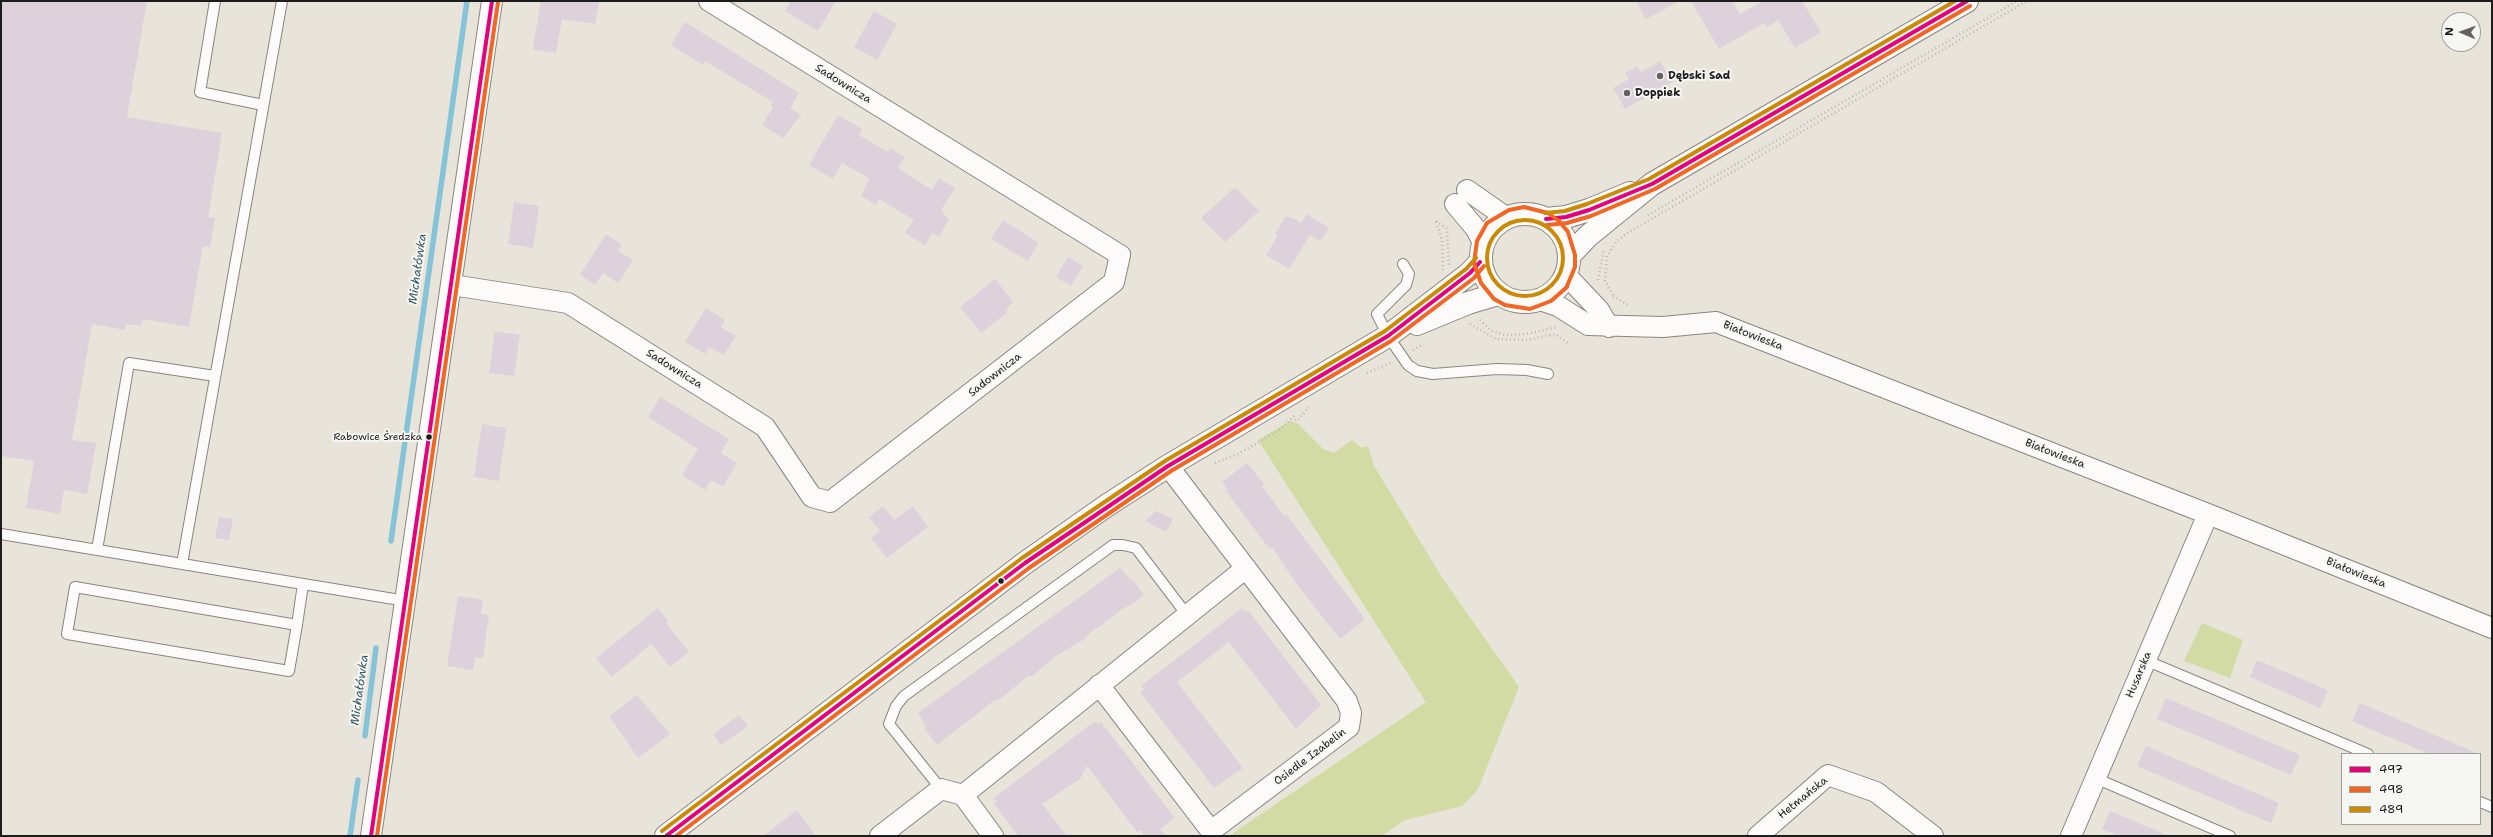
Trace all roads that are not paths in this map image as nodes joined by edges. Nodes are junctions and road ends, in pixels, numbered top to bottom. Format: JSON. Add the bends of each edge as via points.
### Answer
{"nodes":[{"id":1,"x":216,"y":1,"type":"edge"},
{"id":2,"x":282,"y":1,"type":"edge"},
{"id":3,"x":492,"y":1,"type":"edge"},
{"id":4,"x":709,"y":1,"type":"edge"},
{"id":5,"x":1967,"y":1,"type":"edge"},
{"id":6,"x":263,"y":105,"type":"junction"},
{"id":7,"x":1652,"y":184,"type":"junction"},
{"id":8,"x":1507,"y":218,"type":"junction"},
{"id":9,"x":1546,"y":219,"type":"junction"},
{"id":10,"x":1481,"y":253,"type":"junction"},
{"id":11,"x":1403,"y":264,"type":"dead end"},
{"id":12,"x":1568,"y":266,"type":"junction"},
{"id":13,"x":452,"y":285,"type":"junction"},
{"id":14,"x":1498,"y":294,"type":"junction"},
{"id":15,"x":1540,"y":300,"type":"junction"},
{"id":16,"x":1609,"y":327,"type":"junction"},
{"id":17,"x":1388,"y":336,"type":"junction"},
{"id":18,"x":1548,"y":374,"type":"dead end"},
{"id":19,"x":215,"y":376,"type":"junction"},
{"id":20,"x":1168,"y":466,"type":"junction"},
{"id":21,"x":2208,"y":514,"type":"junction"},
{"id":22,"x":1,"y":534,"type":"edge"},
{"id":23,"x":97,"y":550,"type":"junction"},
{"id":24,"x":182,"y":564,"type":"junction"},
{"id":25,"x":1246,"y":568,"type":"junction"},
{"id":26,"x":303,"y":584,"type":"junction"},
{"id":27,"x":406,"y":601,"type":"junction"},
{"id":28,"x":1187,"y":615,"type":"junction"},
{"id":29,"x":297,"y":625,"type":"junction"},
{"id":30,"x":2492,"y":628,"type":"edge"},
{"id":31,"x":2145,"y":660,"type":"junction"},
{"id":32,"x":1099,"y":685,"type":"junction"},
{"id":33,"x":2366,"y":753,"type":"edge"},
{"id":34,"x":2095,"y":778,"type":"junction"},
{"id":35,"x":941,"y":789,"type":"junction"},
{"id":36,"x":963,"y":795,"type":"junction"},
{"id":37,"x":2481,"y":802,"type":"edge"},
{"id":38,"x":2492,"y":807,"type":"edge"},
{"id":39,"x":1208,"y":833,"type":"edge"},
{"id":40,"x":371,"y":836,"type":"edge"},
{"id":41,"x":666,"y":836,"type":"edge"},
{"id":42,"x":880,"y":836,"type":"edge"},
{"id":43,"x":993,"y":836,"type":"edge"},
{"id":44,"x":1758,"y":836,"type":"edge"},
{"id":45,"x":1933,"y":836,"type":"edge"},
{"id":46,"x":2071,"y":836,"type":"edge"},
{"id":47,"x":2230,"y":836,"type":"edge"}],
"edges":[{"from":1,"to":6,"type":"lane","via":[[200,92]]},
{"from":2,"to":6,"type":"lane"},
{"from":3,"to":13,"type":"street"},
{"from":4,"to":13,"type":"street","name":"Sadownicza","via":[[1120,255],[1114,282],[830,502],[812,497],[765,427],[568,303]]},
{"from":5,"to":7,"type":"street"},
{"from":6,"to":19,"type":"lane"},
{"from":7,"to":9,"type":"street","via":[[1589,210],[1566,217]]},
{"from":7,"to":12,"type":"street","via":[[1588,236]]},
{"from":8,"to":9,"type":"street","via":[[1524,214]]},
{"from":8,"to":10,"type":"street","via":[[1492,227]]},
{"from":8,"to":10,"type":"street","via":[[1461,197],[1476,229]]},
{"from":9,"to":12,"type":"street","via":[[1563,235]]},
{"from":10,"to":14,"type":"street","via":[[1486,280]]},
{"from":10,"to":17,"type":"street","via":[[1470,273]]},
{"from":11,"to":17,"type":"lane","via":[[1409,274],[1406,284],[1377,314]]},
{"from":12,"to":15,"type":"street","via":[[1556,290]]},
{"from":12,"to":16,"type":"street"},
{"from":13,"to":27,"type":"street"},
{"from":14,"to":15,"type":"street","via":[[1518,302]]},
{"from":14,"to":17,"type":"street","via":[[1468,303]]},
{"from":15,"to":16,"type":"street","name":"Białowieska","via":[[1558,306],[1588,325]]},
{"from":16,"to":21,"type":"street","name":"Białowieska","via":[[1663,327],[1716,322]]},
{"from":17,"to":18,"type":"lane","via":[[1408,365],[1417,371],[1433,374],[1497,369]]},
{"from":17,"to":20,"type":"street"},
{"from":19,"to":23,"type":"lane","via":[[129,363]]},
{"from":19,"to":24,"type":"lane"},
{"from":20,"to":25,"type":"street","name":"Osiedle Izabelin"},
{"from":20,"to":41,"type":"street","via":[[1112,501],[1026,563]]},
{"from":21,"to":30,"type":"street","name":"Białowieska"},
{"from":21,"to":31,"type":"street","name":"Husarska"},
{"from":22,"to":23,"type":"lane"},
{"from":23,"to":24,"type":"lane"},
{"from":24,"to":26,"type":"lane"},
{"from":25,"to":28,"type":"street"},
{"from":25,"to":39,"type":"street","name":"Osiedle Izabelin","via":[[1347,701],[1352,713],[1350,727]]},
{"from":26,"to":27,"type":"lane"},
{"from":26,"to":29,"type":"lane"},
{"from":27,"to":40,"type":"street"},
{"from":28,"to":32,"type":"street"},
{"from":28,"to":35,"type":"lane","via":[[1136,548],[1123,544],[1113,546],[904,696],[896,706],[889,724]]},
{"from":29,"to":29,"type":"lane","via":[[75,587],[67,634],[289,671]]},
{"from":31,"to":33,"type":"lane"},
{"from":31,"to":34,"type":"street","name":"Husarska"},
{"from":32,"to":36,"type":"street"},
{"from":32,"to":39,"type":"street","name":"Osiedle Izabelin"},
{"from":34,"to":46,"type":"street","name":"Husarska"},
{"from":34,"to":47,"type":"lane"},
{"from":35,"to":36,"type":"street"},
{"from":35,"to":42,"type":"street"},
{"from":36,"to":43,"type":"street"},
{"from":37,"to":38,"type":"lane"},
{"from":44,"to":45,"type":"street","name":"Hetmańska","via":[[1828,775],[1876,792]]}]}
